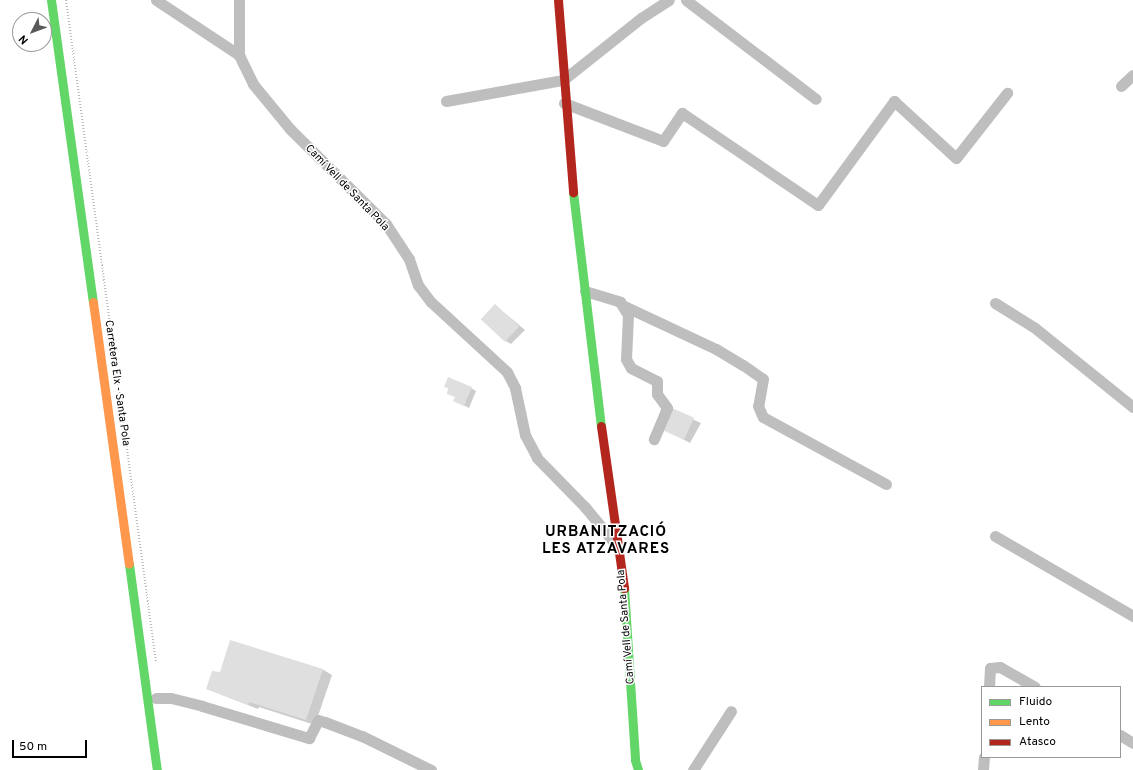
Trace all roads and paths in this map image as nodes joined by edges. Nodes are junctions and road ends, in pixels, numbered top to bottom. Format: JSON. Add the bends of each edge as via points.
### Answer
{"nodes":[{"id":1,"x":51,"y":0,"type":"edge"},
{"id":2,"x":60,"y":0,"type":"edge"},
{"id":3,"x":66,"y":0,"type":"edge"},
{"id":4,"x":156,"y":0,"type":"edge"},
{"id":5,"x":239,"y":0,"type":"edge"},
{"id":6,"x":669,"y":0,"type":"edge"},
{"id":7,"x":686,"y":0,"type":"edge"},
{"id":8,"x":557,"y":2,"type":"edge"},
{"id":9,"x":239,"y":55,"type":"junction"},
{"id":10,"x":1133,"y":74,"type":"edge"},
{"id":11,"x":563,"y":80,"type":"junction"},
{"id":12,"x":1121,"y":86,"type":"dead end"},
{"id":13,"x":1007,"y":93,"type":"dead end"},
{"id":14,"x":816,"y":99,"type":"dead end"},
{"id":15,"x":446,"y":101,"type":"dead end"},
{"id":16,"x":564,"y":103,"type":"junction"},
{"id":17,"x":585,"y":291,"type":"junction"},
{"id":18,"x":995,"y":303,"type":"dead end"},
{"id":19,"x":622,"y":305,"type":"junction"},
{"id":20,"x":1133,"y":407,"type":"edge"},
{"id":21,"x":654,"y":439,"type":"dead end"},
{"id":22,"x":886,"y":484,"type":"dead end"},
{"id":23,"x":995,"y":536,"type":"dead end"},
{"id":24,"x":617,"y":546,"type":"junction"},
{"id":25,"x":1133,"y":616,"type":"edge"},
{"id":26,"x":157,"y":668,"type":"dead end"},
{"id":27,"x":989,"y":686,"type":"edge"},
{"id":28,"x":1033,"y":686,"type":"edge"},
{"id":29,"x":156,"y":698,"type":"junction"},
{"id":30,"x":731,"y":711,"type":"dead end"},
{"id":31,"x":1121,"y":736,"type":"edge"},
{"id":32,"x":1133,"y":743,"type":"edge"},
{"id":33,"x":984,"y":758,"type":"edge"},
{"id":34,"x":157,"y":770,"type":"edge"},
{"id":35,"x":166,"y":770,"type":"edge"},
{"id":36,"x":431,"y":770,"type":"edge"},
{"id":37,"x":638,"y":770,"type":"edge"},
{"id":38,"x":693,"y":770,"type":"edge"},
{"id":39,"x":983,"y":770,"type":"edge"}],
"edges":[{"from":1,"to":34,"type":"main road","name":"Carretera Elx - Santa Pola"},
{"from":2,"to":29,"type":"main road","name":"Carretera Elx - Santa Pola"},
{"from":3,"to":26,"type":"path"},
{"from":4,"to":9,"type":"street"},
{"from":5,"to":9,"type":"street","name":"Camí Vell de Santa Pola"},
{"from":6,"to":11,"type":"street","via":[[641,18]]},
{"from":7,"to":14,"type":"street"},
{"from":8,"to":11,"type":"main road"},
{"from":9,"to":24,"type":"street","name":"Camí Vell de Santa Pola","via":[[253,84],[269,105],[354,195],[386,224],[409,259],[418,285],[431,302],[507,372],[515,388],[525,435],[537,458],[585,507]]},
{"from":10,"to":12,"type":"street"},
{"from":11,"to":15,"type":"street"},
{"from":11,"to":16,"type":"main road"},
{"from":13,"to":16,"type":"street","via":[[956,158],[894,101],[818,206],[682,113],[663,141]]},
{"from":16,"to":17,"type":"main road"},
{"from":17,"to":19,"type":"street","via":[[604,296]]},
{"from":17,"to":24,"type":"main road"},
{"from":18,"to":20,"type":"street","via":[[1035,328]]},
{"from":19,"to":21,"type":"street","via":[[628,315],[626,359],[631,368],[658,381],[657,394],[667,408]]},
{"from":19,"to":22,"type":"street","via":[[716,348],[743,365],[763,379],[758,406],[763,417]]},
{"from":23,"to":25,"type":"street"},
{"from":24,"to":37,"type":"main road","name":"Camí Vell de Santa Pola","via":[[624,581],[635,760]]},
{"from":27,"to":28,"type":"street","via":[[990,668],[1000,667]]},
{"from":29,"to":35,"type":"main road","name":"Carretera Elx - Santa Pola"},
{"from":29,"to":36,"type":"street","via":[[171,698],[202,706],[309,738],[318,720],[362,736]]},
{"from":30,"to":38,"type":"street"},
{"from":31,"to":32,"type":"street"},
{"from":33,"to":39,"type":"street"}]}
